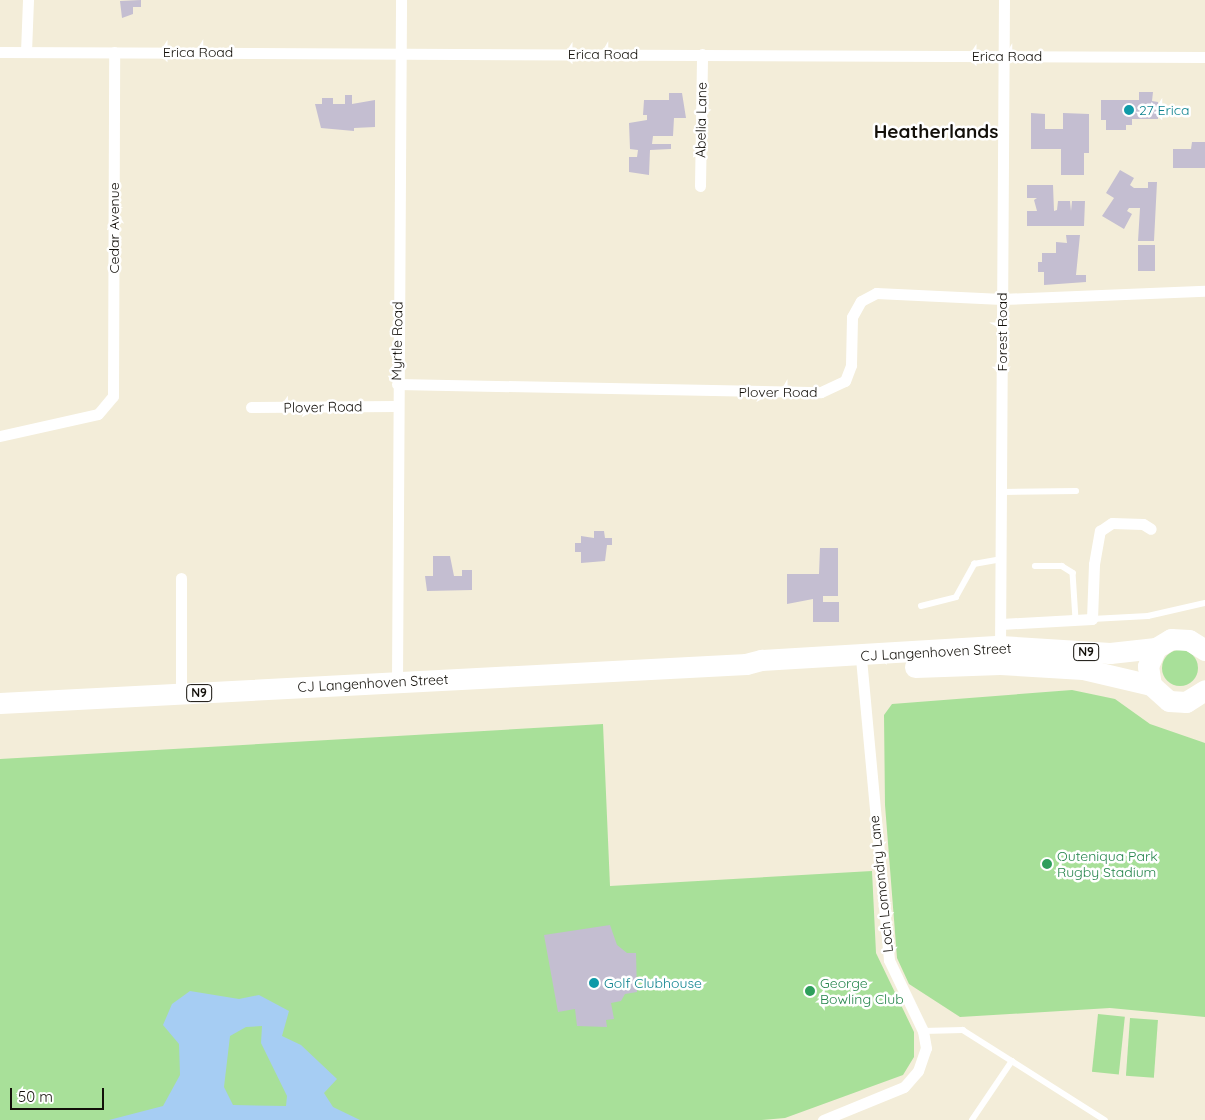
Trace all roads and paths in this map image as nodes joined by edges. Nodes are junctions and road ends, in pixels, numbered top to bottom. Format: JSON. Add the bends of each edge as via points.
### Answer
{"nodes":[{"id":1,"x":28,"y":0,"type":"edge"},
{"id":2,"x":401,"y":0,"type":"edge"},
{"id":3,"x":1004,"y":0,"type":"edge"},
{"id":4,"x":0,"y":52,"type":"edge"},
{"id":5,"x":26,"y":52,"type":"junction"},
{"id":6,"x":114,"y":52,"type":"junction"},
{"id":7,"x":400,"y":53,"type":"junction"},
{"id":8,"x":702,"y":54,"type":"junction"},
{"id":9,"x":1003,"y":56,"type":"junction"},
{"id":10,"x":1205,"y":57,"type":"edge"},
{"id":11,"x":700,"y":186,"type":"dead end"},
{"id":12,"x":1205,"y":290,"type":"edge"},
{"id":13,"x":1002,"y":298,"type":"junction"},
{"id":14,"x":396,"y":384,"type":"junction"},
{"id":15,"x":396,"y":406,"type":"junction"},
{"id":16,"x":250,"y":408,"type":"dead end"},
{"id":17,"x":0,"y":436,"type":"edge"},
{"id":18,"x":1076,"y":491,"type":"dead end"},
{"id":19,"x":1002,"y":492,"type":"junction"},
{"id":20,"x":1151,"y":529,"type":"dead end"},
{"id":21,"x":1002,"y":559,"type":"junction"},
{"id":22,"x":1035,"y":566,"type":"dead end"},
{"id":23,"x":181,"y":578,"type":"dead end"},
{"id":24,"x":1205,"y":603,"type":"edge"},
{"id":25,"x":921,"y":606,"type":"dead end"},
{"id":26,"x":1092,"y":619,"type":"junction"},
{"id":27,"x":1076,"y":620,"type":"junction"},
{"id":28,"x":1002,"y":624,"type":"junction"},
{"id":29,"x":1202,"y":641,"type":"edge"},
{"id":30,"x":1156,"y":648,"type":"junction"},
{"id":31,"x":1000,"y":655,"type":"junction"},
{"id":32,"x":862,"y":662,"type":"junction"},
{"id":33,"x":397,"y":682,"type":"junction"},
{"id":34,"x":1151,"y":685,"type":"junction"},
{"id":35,"x":1205,"y":690,"type":"edge"},
{"id":36,"x":181,"y":694,"type":"junction"},
{"id":37,"x":0,"y":703,"type":"edge"},
{"id":38,"x":923,"y":1031,"type":"junction"},
{"id":39,"x":1012,"y":1061,"type":"junction"},
{"id":40,"x":823,"y":1120,"type":"edge"},
{"id":41,"x":972,"y":1120,"type":"edge"},
{"id":42,"x":1105,"y":1120,"type":"edge"}],
"edges":[{"from":1,"to":5,"type":"street"},
{"from":2,"to":7,"type":"street","name":"Myrtle Road"},
{"from":3,"to":9,"type":"street","name":"Forest Road"},
{"from":4,"to":5,"type":"street","name":"Erica Road"},
{"from":5,"to":6,"type":"street","name":"Erica Road"},
{"from":6,"to":7,"type":"street","name":"Erica Road"},
{"from":6,"to":17,"type":"street","name":"Cedar Avenue","via":[[114,390],[110,404],[90,416]]},
{"from":7,"to":8,"type":"street","name":"Erica Road"},
{"from":7,"to":14,"type":"street","name":"Myrtle Road"},
{"from":8,"to":9,"type":"street","name":"Erica Road"},
{"from":8,"to":11,"type":"street","name":"Abelia Lane"},
{"from":9,"to":10,"type":"street","name":"Erica Road"},
{"from":9,"to":13,"type":"street","name":"Forest Road"},
{"from":12,"to":13,"type":"street","name":"Plover Road"},
{"from":13,"to":14,"type":"street","name":"Plover Road","via":[[890,292],[867,296],[852,317],[849,374],[837,388],[821,392]]},
{"from":13,"to":19,"type":"street","name":"Forest Road"},
{"from":14,"to":15,"type":"street","name":"Myrtle Road"},
{"from":15,"to":16,"type":"street","name":"Plover Road"},
{"from":15,"to":33,"type":"street","name":"Myrtle Road"},
{"from":18,"to":19,"type":"lane"},
{"from":19,"to":21,"type":"street","name":"Forest Road"},
{"from":20,"to":26,"type":"street","via":[[1143,524],[1112,523],[1100,531],[1094,564]]},
{"from":21,"to":25,"type":"lane","via":[[974,564],[956,597]]},
{"from":21,"to":28,"type":"street","name":"Forest Road"},
{"from":22,"to":27,"type":"lane","via":[[1062,566],[1074,573]]},
{"from":23,"to":36,"type":"street"},
{"from":24,"to":26,"type":"lane","via":[[1148,616]]},
{"from":26,"to":27,"type":"street"},
{"from":27,"to":28,"type":"street"},
{"from":28,"to":31,"type":"street","name":"Forest Road"},
{"from":29,"to":30,"type":"highway","number":"N9","via":[[1172,639]]},
{"from":30,"to":31,"type":"highway","name":"CJ Langenhoven Street","number":"N9","via":[[1110,653]]},
{"from":30,"to":34,"type":"highway","via":[[1148,666]]},
{"from":31,"to":32,"type":"highway","name":"CJ Langenhoven Street","number":"N9"},
{"from":31,"to":34,"type":"highway","name":"CJ Langenhoven Street","number":"N9","via":[[1102,671]]},
{"from":32,"to":33,"type":"highway","name":"CJ Langenhoven Street","number":"N9","via":[[754,669],[746,664]]},
{"from":32,"to":38,"type":"street","name":"Loch Lomondry Lane","via":[[889,960]]},
{"from":33,"to":36,"type":"highway","name":"CJ Langenhoven Street","number":"N9"},
{"from":34,"to":35,"type":"highway","number":"N9","via":[[1163,698],[1174,702],[1192,700]]},
{"from":36,"to":37,"type":"highway","name":"CJ Langenhoven Street","number":"N9"},
{"from":38,"to":39,"type":"lane","via":[[963,1030]]},
{"from":38,"to":40,"type":"street","name":"Loch Lomondry Lane","via":[[925,1056],[912,1080],[892,1093]]},
{"from":39,"to":41,"type":"lane"},
{"from":39,"to":42,"type":"lane"}]}
